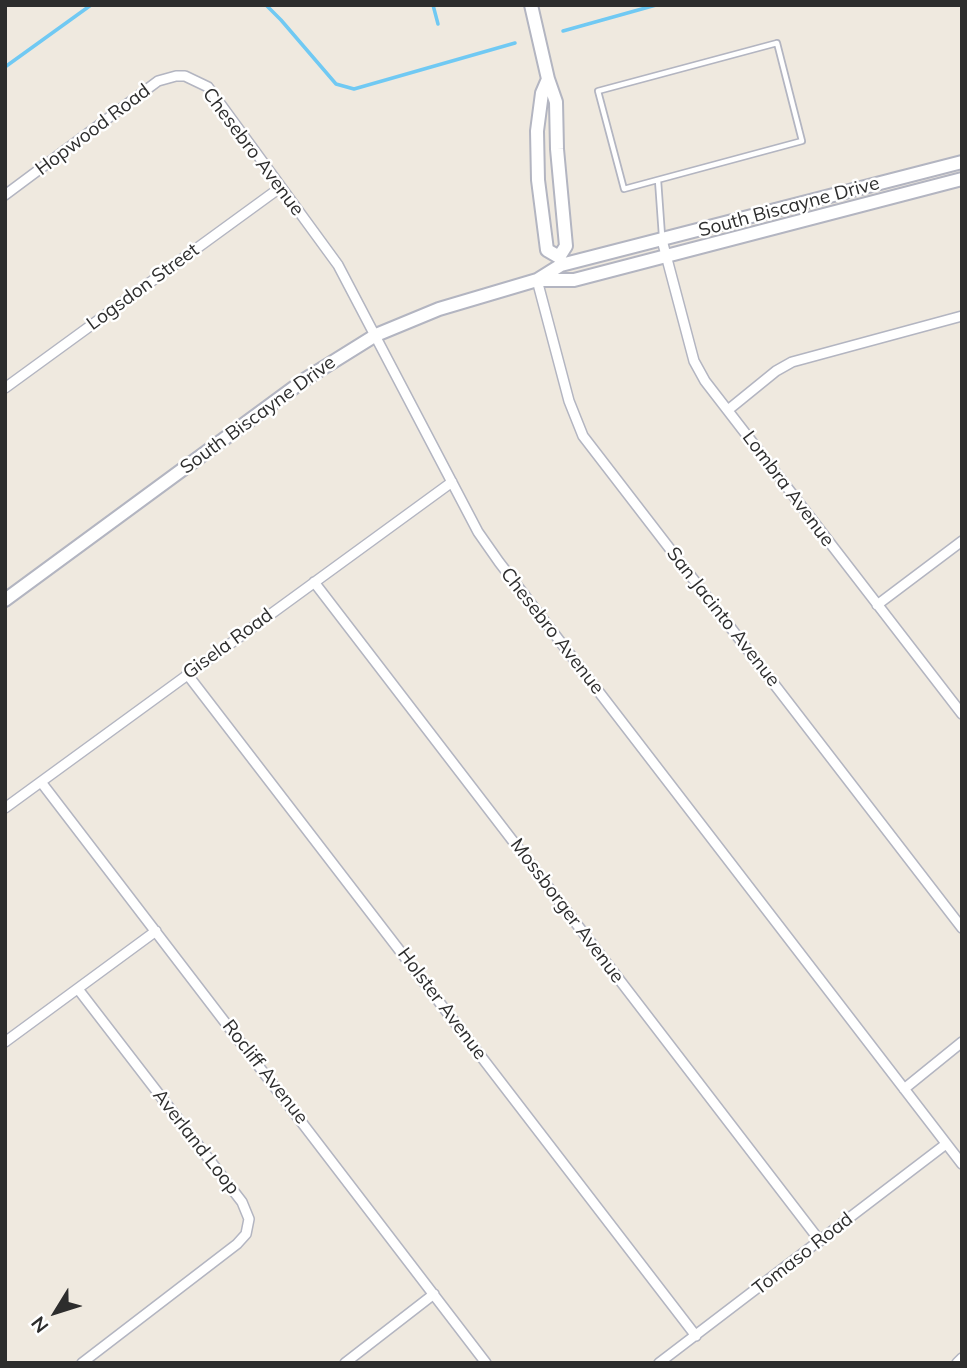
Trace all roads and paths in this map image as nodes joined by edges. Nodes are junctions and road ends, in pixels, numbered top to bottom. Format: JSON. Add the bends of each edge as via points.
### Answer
{"nodes":[{"id":1,"x":531,"y":5,"type":"edge"},
{"id":2,"x":185,"y":76,"type":"joint"},
{"id":3,"x":548,"y":79,"type":"junction"},
{"id":4,"x":962,"y":162,"type":"edge"},
{"id":5,"x":962,"y":179,"type":"edge"},
{"id":6,"x":659,"y":180,"type":"junction"},
{"id":7,"x":281,"y":187,"type":"junction"},
{"id":8,"x":5,"y":195,"type":"edge"},
{"id":9,"x":662,"y":240,"type":"junction"},
{"id":10,"x":666,"y":256,"type":"junction"},
{"id":11,"x":560,"y":261,"type":"junction"},
{"id":12,"x":537,"y":280,"type":"junction"},
{"id":13,"x":565,"y":280,"type":"junction"},
{"id":14,"x":962,"y":316,"type":"edge"},
{"id":15,"x":376,"y":335,"type":"junction"},
{"id":16,"x":5,"y":387,"type":"edge"},
{"id":17,"x":728,"y":410,"type":"junction"},
{"id":18,"x":452,"y":482,"type":"junction"},
{"id":19,"x":962,"y":541,"type":"edge"},
{"id":20,"x":314,"y":582,"type":"junction"},
{"id":21,"x":5,"y":600,"type":"edge"},
{"id":22,"x":877,"y":605,"type":"junction"},
{"id":23,"x":187,"y":674,"type":"junction"},
{"id":24,"x":962,"y":714,"type":"edge"},
{"id":25,"x":41,"y":782,"type":"junction"},
{"id":26,"x":5,"y":808,"type":"edge"},
{"id":27,"x":962,"y":928,"type":"edge"},
{"id":28,"x":156,"y":931,"type":"junction"},
{"id":29,"x":78,"y":989,"type":"junction"},
{"id":30,"x":5,"y":1042,"type":"edge"},
{"id":31,"x":962,"y":1042,"type":"edge"},
{"id":32,"x":904,"y":1089,"type":"junction"},
{"id":33,"x":946,"y":1144,"type":"junction"},
{"id":34,"x":962,"y":1164,"type":"edge"},
{"id":35,"x":820,"y":1241,"type":"junction"},
{"id":36,"x":434,"y":1294,"type":"junction"},
{"id":37,"x":696,"y":1336,"type":"junction"},
{"id":38,"x":962,"y":1358,"type":"edge"},
{"id":39,"x":82,"y":1363,"type":"edge"},
{"id":40,"x":345,"y":1363,"type":"edge"},
{"id":41,"x":486,"y":1363,"type":"edge"},
{"id":42,"x":659,"y":1363,"type":"edge"},
{"id":43,"x":957,"y":1363,"type":"edge"}],
"edges":[{"from":1,"to":3,"type":"street"},
{"from":2,"to":7,"type":"street","name":"Chesebro Avenue","via":[[208,87]]},
{"from":2,"to":8,"type":"street","name":"Hopwood Road","via":[[158,81]]},
{"from":3,"to":11,"type":"street","via":[[556,102],[566,246]]},
{"from":3,"to":11,"type":"street","via":[[537,131],[538,180],[547,250]]},
{"from":4,"to":9,"type":"street","name":"South Biscayne Drive"},
{"from":5,"to":10,"type":"street","name":"South Biscayne Drive"},
{"from":6,"to":6,"type":"lane","via":[[624,189],[598,91],[777,43],[802,141]]},
{"from":6,"to":9,"type":"lane"},
{"from":7,"to":15,"type":"street","name":"Chesebro Avenue","via":[[338,265]]},
{"from":7,"to":16,"type":"street","name":"Logsdon Street"},
{"from":9,"to":10,"type":"street","name":"Lombra Avenue"},
{"from":9,"to":11,"type":"street","name":"South Biscayne Drive"},
{"from":10,"to":13,"type":"street","name":"South Biscayne Drive"},
{"from":10,"to":17,"type":"street","name":"Lombra Avenue","via":[[694,361]]},
{"from":11,"to":12,"type":"street","name":"South Biscayne Drive"},
{"from":11,"to":13,"type":"street"},
{"from":12,"to":13,"type":"street","name":"South Biscayne Drive"},
{"from":12,"to":15,"type":"street","name":"South Biscayne Drive","via":[[455,303]]},
{"from":12,"to":27,"type":"street","name":"San Jacinto Avenue","via":[[569,401],[583,436]]},
{"from":14,"to":17,"type":"street","via":[[792,362]]},
{"from":15,"to":18,"type":"street","name":"Chesebro Avenue"},
{"from":15,"to":21,"type":"street","name":"South Biscayne Drive","via":[[307,378]]},
{"from":17,"to":22,"type":"street","name":"Lombra Avenue"},
{"from":18,"to":20,"type":"street","name":"Gisela Road"},
{"from":18,"to":32,"type":"street","name":"Chesebro Avenue","via":[[499,562]]},
{"from":19,"to":22,"type":"street"},
{"from":20,"to":23,"type":"street","name":"Gisela Road"},
{"from":20,"to":35,"type":"street","name":"Mossborger Avenue"},
{"from":22,"to":24,"type":"street","name":"Lombra Avenue"},
{"from":23,"to":25,"type":"street","name":"Gisela Road"},
{"from":23,"to":37,"type":"street","name":"Holster Avenue"},
{"from":25,"to":26,"type":"street","name":"Gisela Road"},
{"from":25,"to":28,"type":"street","name":"Rocliff Avenue"},
{"from":28,"to":29,"type":"street"},
{"from":28,"to":36,"type":"street","name":"Rocliff Avenue"},
{"from":29,"to":30,"type":"street"},
{"from":29,"to":39,"type":"street","name":"Averland Loop","via":[[242,1202],[249,1219],[242,1240]]},
{"from":31,"to":32,"type":"street"},
{"from":32,"to":33,"type":"street","name":"Chesebro Avenue"},
{"from":33,"to":34,"type":"street","name":"Chesebro Avenue"},
{"from":33,"to":35,"type":"street","name":"Tomaso Road"},
{"from":35,"to":37,"type":"street","name":"Tomaso Road"},
{"from":36,"to":40,"type":"street"},
{"from":36,"to":41,"type":"street","name":"Rocliff Avenue"},
{"from":37,"to":42,"type":"street","name":"Tomaso Road"},
{"from":38,"to":43,"type":"street"}]}
